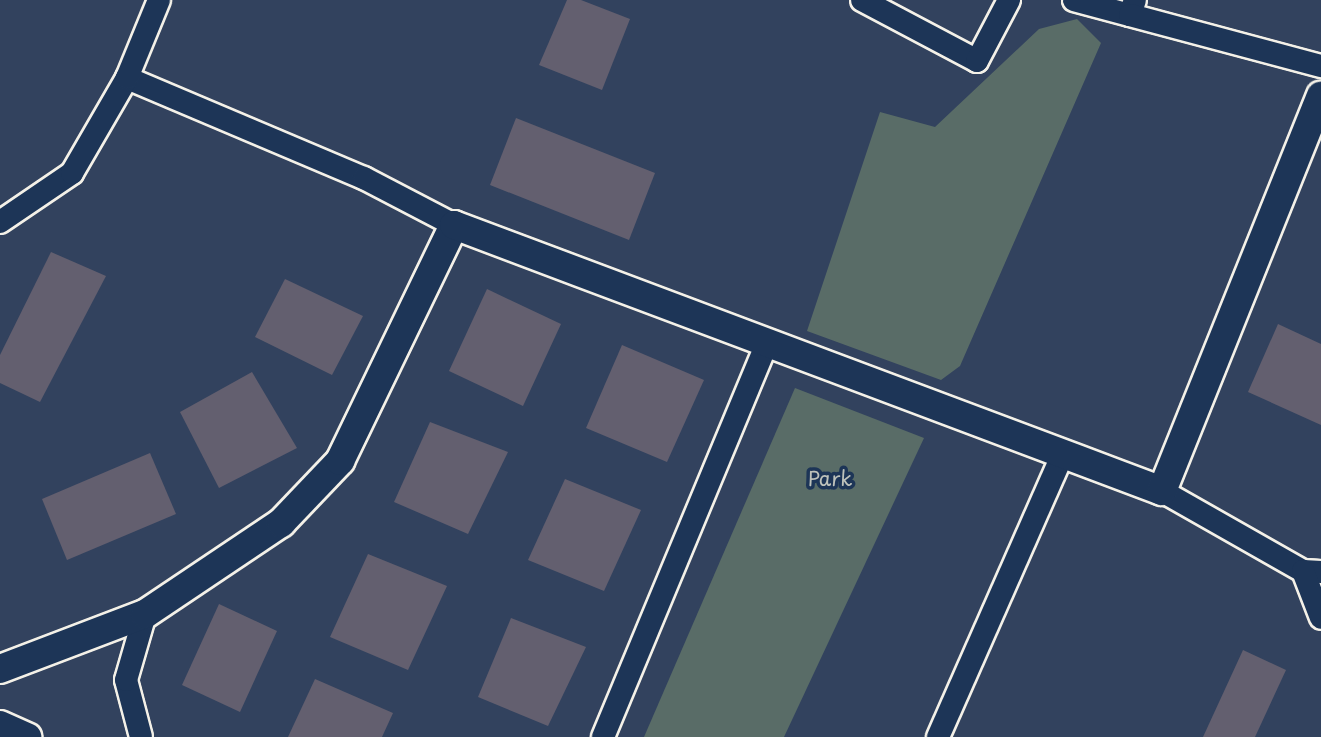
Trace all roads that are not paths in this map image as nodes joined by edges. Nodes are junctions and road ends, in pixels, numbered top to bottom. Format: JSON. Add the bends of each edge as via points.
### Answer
{"nodes":[{"id":1,"x":159,"y":0,"type":"edge"},
{"id":2,"x":862,"y":0,"type":"edge"},
{"id":3,"x":1009,"y":0,"type":"edge"},
{"id":4,"x":1074,"y":0,"type":"edge"},
{"id":5,"x":1132,"y":8,"type":"edge"},
{"id":6,"x":1321,"y":66,"type":"edge"},
{"id":7,"x":127,"y":78,"type":"junction"},
{"id":8,"x":1321,"y":96,"type":"edge"},
{"id":9,"x":0,"y":222,"type":"edge"},
{"id":10,"x":454,"y":225,"type":"junction"},
{"id":11,"x":767,"y":343,"type":"junction"},
{"id":12,"x":1063,"y":454,"type":"junction"},
{"id":13,"x":1162,"y":491,"type":"junction"},
{"id":14,"x":1312,"y":571,"type":"edge"},
{"id":15,"x":145,"y":614,"type":"junction"},
{"id":16,"x":1321,"y":618,"type":"edge"},
{"id":17,"x":0,"y":669,"type":"edge"},
{"id":18,"x":0,"y":725,"type":"edge"},
{"id":19,"x":27,"y":737,"type":"edge"},
{"id":20,"x":141,"y":737,"type":"edge"},
{"id":21,"x":603,"y":737,"type":"edge"},
{"id":22,"x":938,"y":737,"type":"edge"}],
"edges":[{"from":1,"to":7,"type":"street"},
{"from":2,"to":3,"type":"street","via":[[977,61]]},
{"from":4,"to":5,"type":"street"},
{"from":5,"to":6,"type":"street"},
{"from":7,"to":9,"type":"street","via":[[72,173]]},
{"from":7,"to":10,"type":"street","via":[[364,178]]},
{"from":8,"to":13,"type":"street"},
{"from":10,"to":11,"type":"street"},
{"from":10,"to":15,"type":"street","via":[[340,461],[281,523]]},
{"from":11,"to":12,"type":"street"},
{"from":11,"to":21,"type":"street"},
{"from":12,"to":13,"type":"street"},
{"from":12,"to":22,"type":"street"},
{"from":13,"to":14,"type":"street"},
{"from":14,"to":16,"type":"street"},
{"from":15,"to":17,"type":"street"},
{"from":15,"to":20,"type":"street","via":[[126,680]]},
{"from":18,"to":19,"type":"street"}]}
